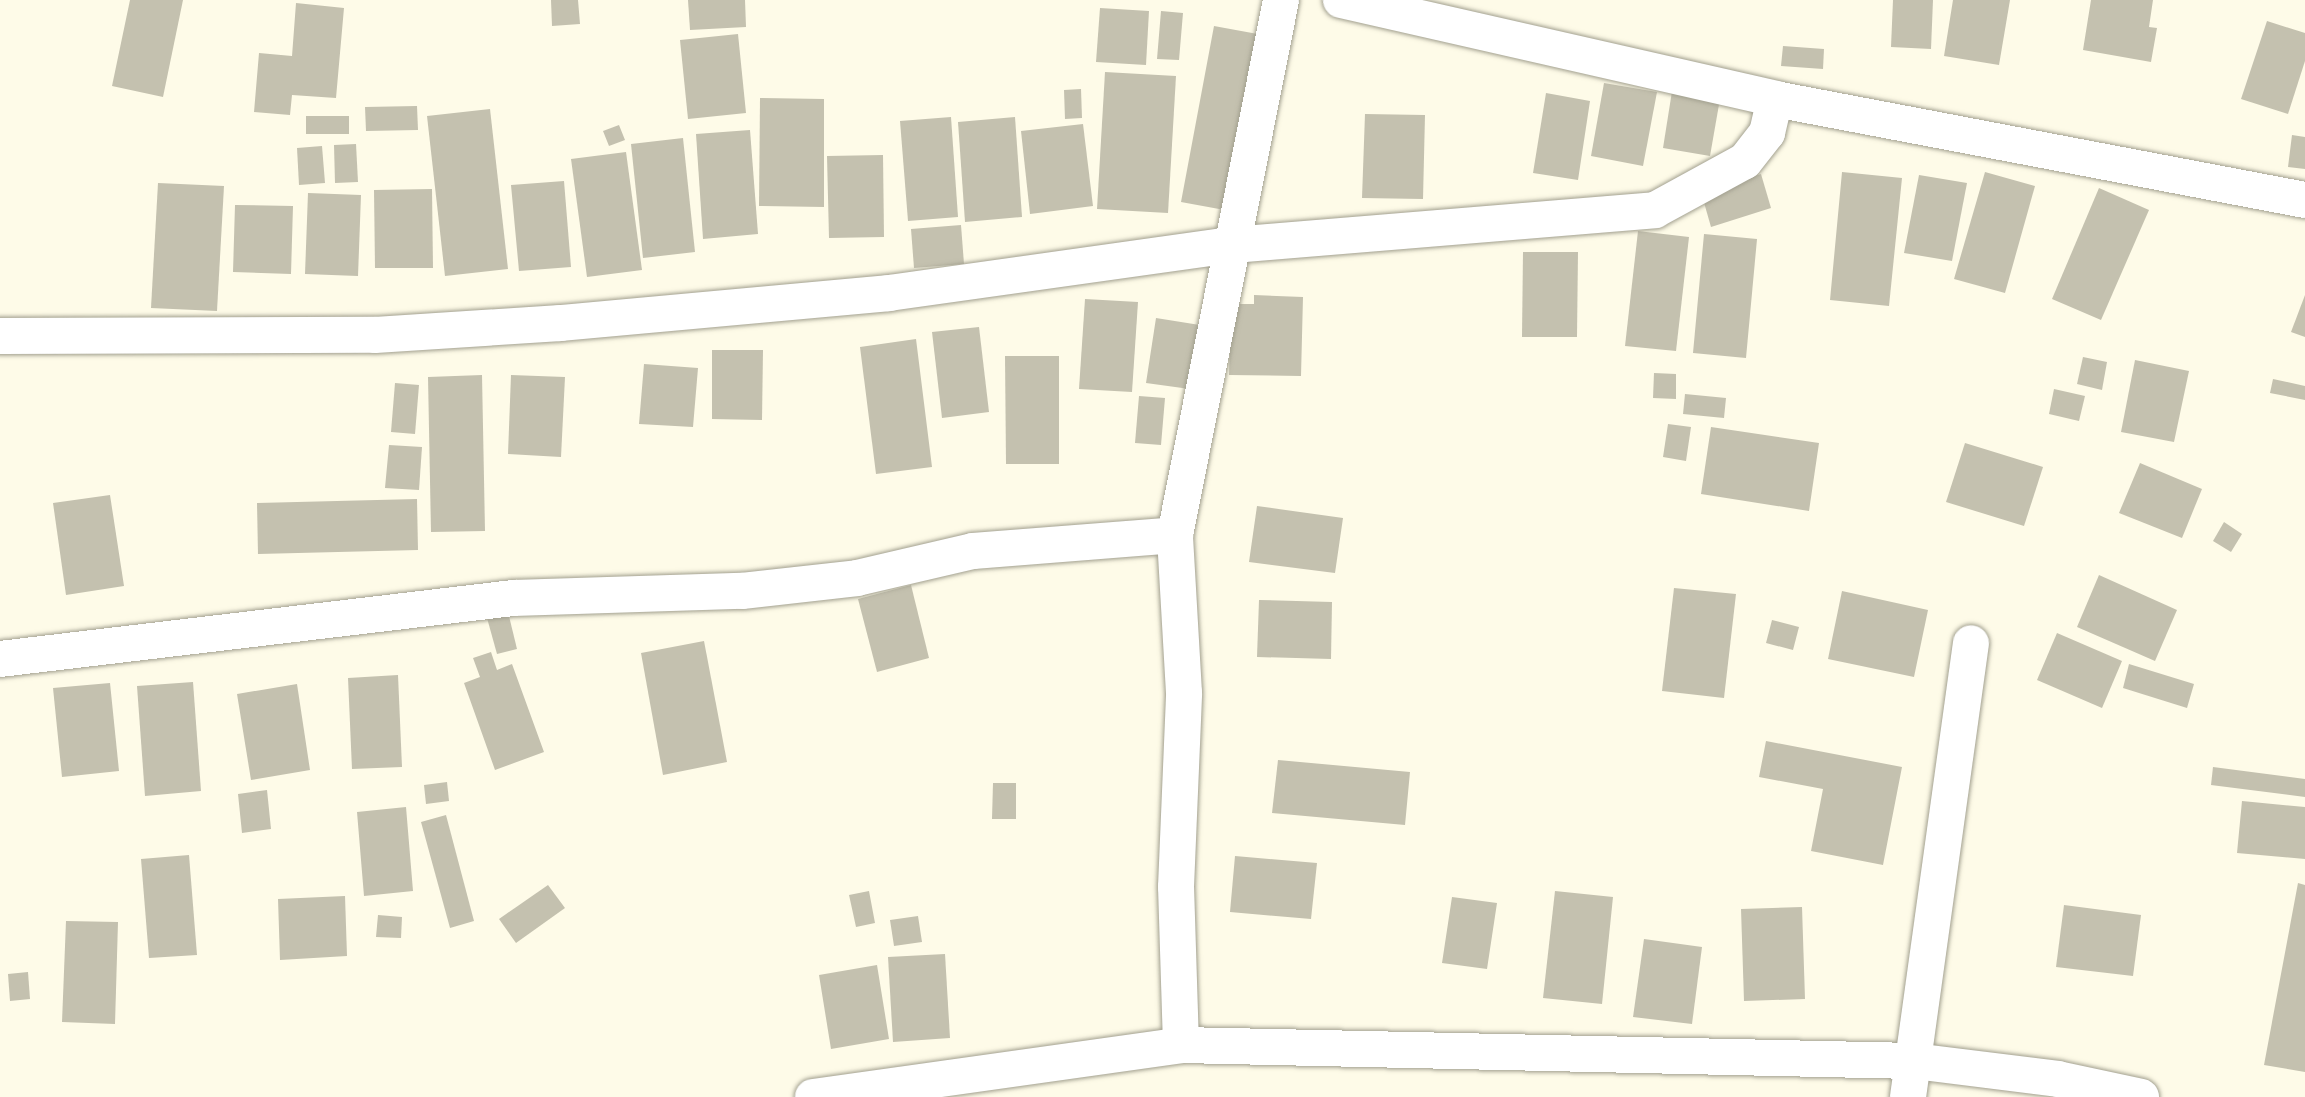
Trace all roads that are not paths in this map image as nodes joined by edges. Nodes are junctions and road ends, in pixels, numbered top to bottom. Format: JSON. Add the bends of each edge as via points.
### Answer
{"nodes":[{"id":1,"x":1281,"y":0,"type":"edge"},
{"id":2,"x":1341,"y":0,"type":"edge"},
{"id":3,"x":1775,"y":99,"type":"junction"},
{"id":4,"x":2305,"y":200,"type":"edge"},
{"id":5,"x":1232,"y":245,"type":"junction"},
{"id":6,"x":0,"y":336,"type":"edge"},
{"id":7,"x":1175,"y":535,"type":"junction"},
{"id":8,"x":1971,"y":643,"type":"dead end"},
{"id":9,"x":0,"y":659,"type":"edge"},
{"id":10,"x":1181,"y":1045,"type":"junction"},
{"id":11,"x":1914,"y":1061,"type":"junction"},
{"id":12,"x":813,"y":1097,"type":"edge"},
{"id":13,"x":1908,"y":1097,"type":"edge"},
{"id":14,"x":2141,"y":1097,"type":"edge"}],
"edges":[{"from":1,"to":5,"type":"street"},
{"from":2,"to":3,"type":"street"},
{"from":3,"to":4,"type":"street"},
{"from":3,"to":5,"type":"street","via":[[1767,133],[1745,161],[1655,210]]},
{"from":5,"to":6,"type":"street","via":[[889,293],[561,323],[375,335]]},
{"from":5,"to":7,"type":"street"},
{"from":7,"to":9,"type":"street","via":[[973,551],[857,578],[742,591],[513,598]]},
{"from":7,"to":10,"type":"street","via":[[1184,693],[1176,887]]},
{"from":8,"to":11,"type":"street"},
{"from":10,"to":11,"type":"street"},
{"from":10,"to":12,"type":"street"},
{"from":11,"to":13,"type":"street"},
{"from":11,"to":14,"type":"street","via":[[2058,1079]]}]}
